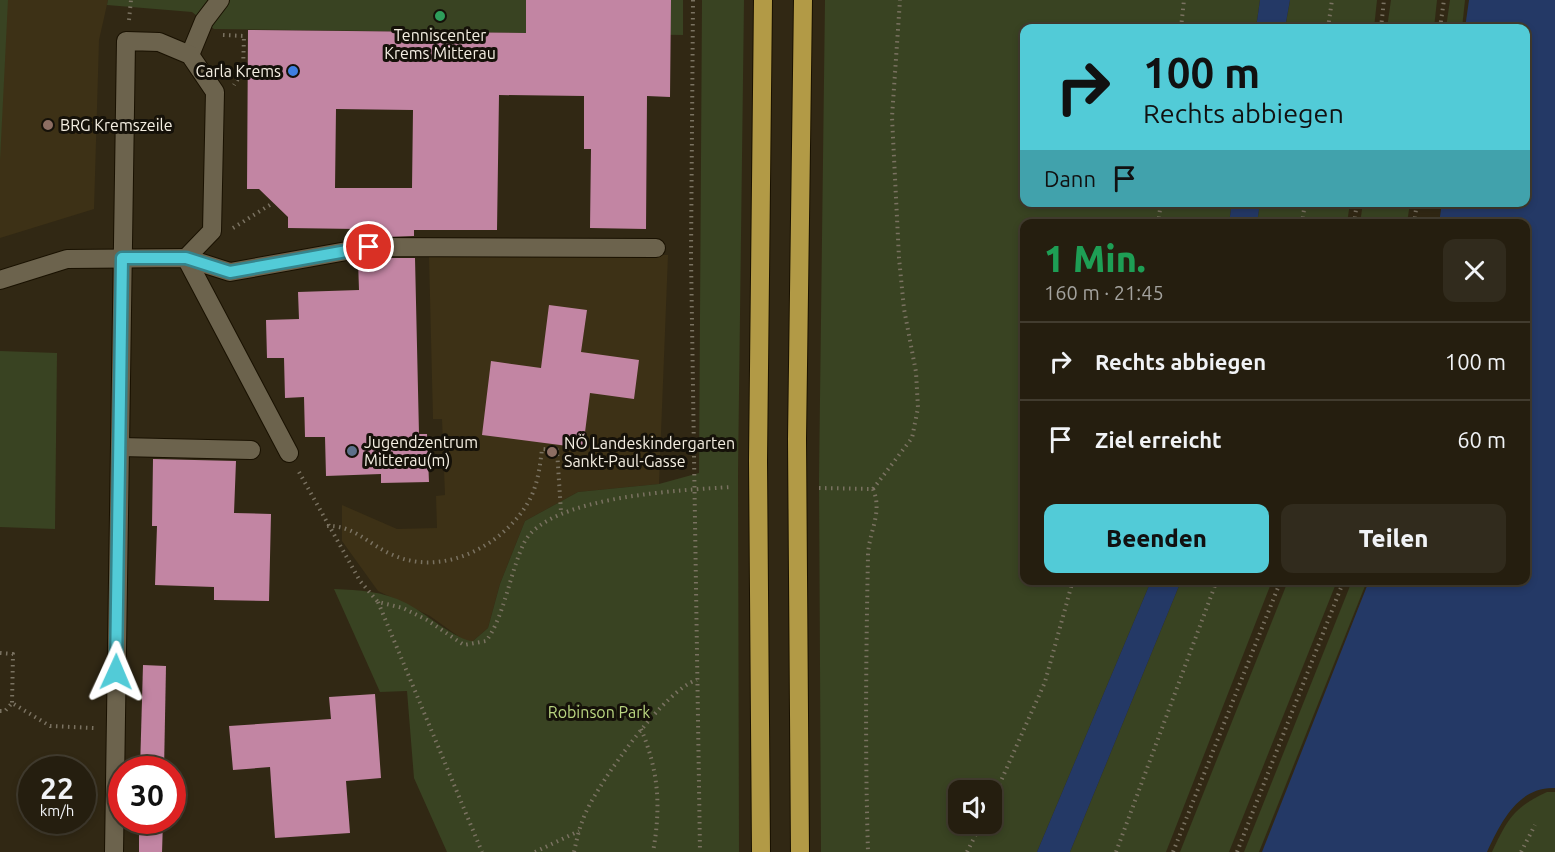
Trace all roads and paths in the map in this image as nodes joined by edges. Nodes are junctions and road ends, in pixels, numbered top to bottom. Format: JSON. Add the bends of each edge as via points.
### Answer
{"nodes":[{"id":1,"x":220,"y":0,"type":"edge"},
{"id":2,"x":693,"y":0,"type":"edge"},
{"id":3,"x":763,"y":0,"type":"edge"},
{"id":4,"x":803,"y":0,"type":"edge"},
{"id":5,"x":900,"y":0,"type":"edge"},
{"id":6,"x":1184,"y":0,"type":"edge"},
{"id":7,"x":1332,"y":0,"type":"edge"},
{"id":8,"x":1384,"y":0,"type":"edge"},
{"id":9,"x":1444,"y":0,"type":"edge"},
{"id":10,"x":1181,"y":24,"type":"edge"},
{"id":11,"x":1329,"y":24,"type":"edge"},
{"id":12,"x":1381,"y":24,"type":"edge"},
{"id":13,"x":1441,"y":24,"type":"edge"},
{"id":14,"x":190,"y":55,"type":"junction"},
{"id":15,"x":240,"y":80,"type":"dead end"},
{"id":16,"x":273,"y":203,"type":"dead end"},
{"id":17,"x":212,"y":231,"type":"junction"},
{"id":18,"x":656,"y":248,"type":"dead end"},
{"id":19,"x":122,"y":258,"type":"junction"},
{"id":20,"x":186,"y":258,"type":"junction"},
{"id":21,"x":0,"y":280,"type":"edge"},
{"id":22,"x":120,"y":447,"type":"junction"},
{"id":23,"x":251,"y":450,"type":"dead end"},
{"id":24,"x":289,"y":453,"type":"joint"},
{"id":25,"x":731,"y":487,"type":"dead end"},
{"id":26,"x":819,"y":488,"type":"dead end"},
{"id":27,"x":873,"y":489,"type":"junction"},
{"id":28,"x":693,"y":490,"type":"junction"},
{"id":29,"x":561,"y":512,"type":"junction"},
{"id":30,"x":327,"y":526,"type":"junction"},
{"id":31,"x":1072,"y":585,"type":"edge"},
{"id":32,"x":1215,"y":585,"type":"edge"},
{"id":33,"x":1279,"y":585,"type":"edge"},
{"id":34,"x":1342,"y":585,"type":"edge"},
{"id":35,"x":378,"y":602,"type":"junction"},
{"id":36,"x":0,"y":653,"type":"edge"},
{"id":37,"x":697,"y":680,"type":"junction"},
{"id":38,"x":12,"y":703,"type":"junction"},
{"id":39,"x":0,"y":711,"type":"edge"},
{"id":40,"x":85,"y":727,"type":"dead end"},
{"id":41,"x":641,"y":729,"type":"junction"},
{"id":42,"x":1001,"y":780,"type":"edge"},
{"id":43,"x":1535,"y":825,"type":"dead end"},
{"id":44,"x":579,"y":831,"type":"junction"},
{"id":45,"x":976,"y":834,"type":"edge"},
{"id":46,"x":114,"y":852,"type":"edge"},
{"id":47,"x":482,"y":852,"type":"edge"},
{"id":48,"x":535,"y":852,"type":"edge"},
{"id":49,"x":574,"y":852,"type":"edge"},
{"id":50,"x":653,"y":852,"type":"edge"},
{"id":51,"x":700,"y":852,"type":"edge"},
{"id":52,"x":760,"y":852,"type":"edge"},
{"id":53,"x":800,"y":852,"type":"edge"},
{"id":54,"x":868,"y":852,"type":"edge"},
{"id":55,"x":967,"y":852,"type":"edge"},
{"id":56,"x":1116,"y":852,"type":"edge"},
{"id":57,"x":1173,"y":852,"type":"edge"},
{"id":58,"x":1237,"y":852,"type":"edge"},
{"id":59,"x":1521,"y":852,"type":"edge"}],
"edges":[{"from":1,"to":14,"type":"street","via":[[204,21]]},
{"from":2,"to":28,"type":"path"},
{"from":3,"to":52,"type":"highway","via":[[758,449]]},
{"from":4,"to":53,"type":"highway","via":[[797,427]]},
{"from":5,"to":27,"type":"path","via":[[893,128],[899,258],[918,408],[912,438]]},
{"from":6,"to":10,"type":"path"},
{"from":7,"to":11,"type":"path"},
{"from":8,"to":12,"type":"path"},
{"from":9,"to":13,"type":"path"},
{"from":14,"to":15,"type":"path","via":[[212,35],[244,36],[246,71]]},
{"from":14,"to":17,"type":"street","via":[[215,93]]},
{"from":14,"to":19,"type":"street","via":[[159,42],[126,41]]},
{"from":16,"to":17,"type":"path","via":[[235,228]]},
{"from":17,"to":20,"type":"street"},
{"from":18,"to":20,"type":"street","via":[[369,247],[230,272]]},
{"from":19,"to":20,"type":"street"},
{"from":19,"to":21,"type":"street","via":[[67,259]]},
{"from":19,"to":22,"type":"street"},
{"from":20,"to":24,"type":"street"},
{"from":22,"to":23,"type":"street"},
{"from":22,"to":46,"type":"street"},
{"from":24,"to":30,"type":"path"},
{"from":25,"to":28,"type":"path"},
{"from":26,"to":27,"type":"path"},
{"from":27,"to":54,"type":"path","via":[[878,503],[868,547],[865,750]]},
{"from":28,"to":29,"type":"path","via":[[608,501]]},
{"from":28,"to":37,"type":"path"},
{"from":29,"to":30,"type":"path","via":[[557,450],[542,449],[539,476],[522,512],[494,541],[474,551],[435,562],[418,562],[393,556],[343,526]]},
{"from":29,"to":35,"type":"path","via":[[536,528],[525,541],[494,631],[486,641],[464,645],[427,620]]},
{"from":30,"to":35,"type":"path","via":[[360,581]]},
{"from":31,"to":42,"type":"path","via":[[1045,682]]},
{"from":32,"to":56,"type":"path"},
{"from":33,"to":57,"type":"path"},
{"from":34,"to":58,"type":"path"},
{"from":35,"to":47,"type":"path"},
{"from":36,"to":38,"type":"path","via":[[13,654]]},
{"from":37,"to":41,"type":"path","via":[[685,683]]},
{"from":37,"to":51,"type":"path"},
{"from":38,"to":39,"type":"path"},
{"from":38,"to":40,"type":"path","via":[[50,726]]},
{"from":41,"to":44,"type":"path","via":[[595,795]]},
{"from":41,"to":50,"type":"path","via":[[653,758],[659,794]]},
{"from":43,"to":59,"type":"path"},
{"from":44,"to":48,"type":"path"},
{"from":44,"to":49,"type":"path"},
{"from":45,"to":55,"type":"path"}]}
